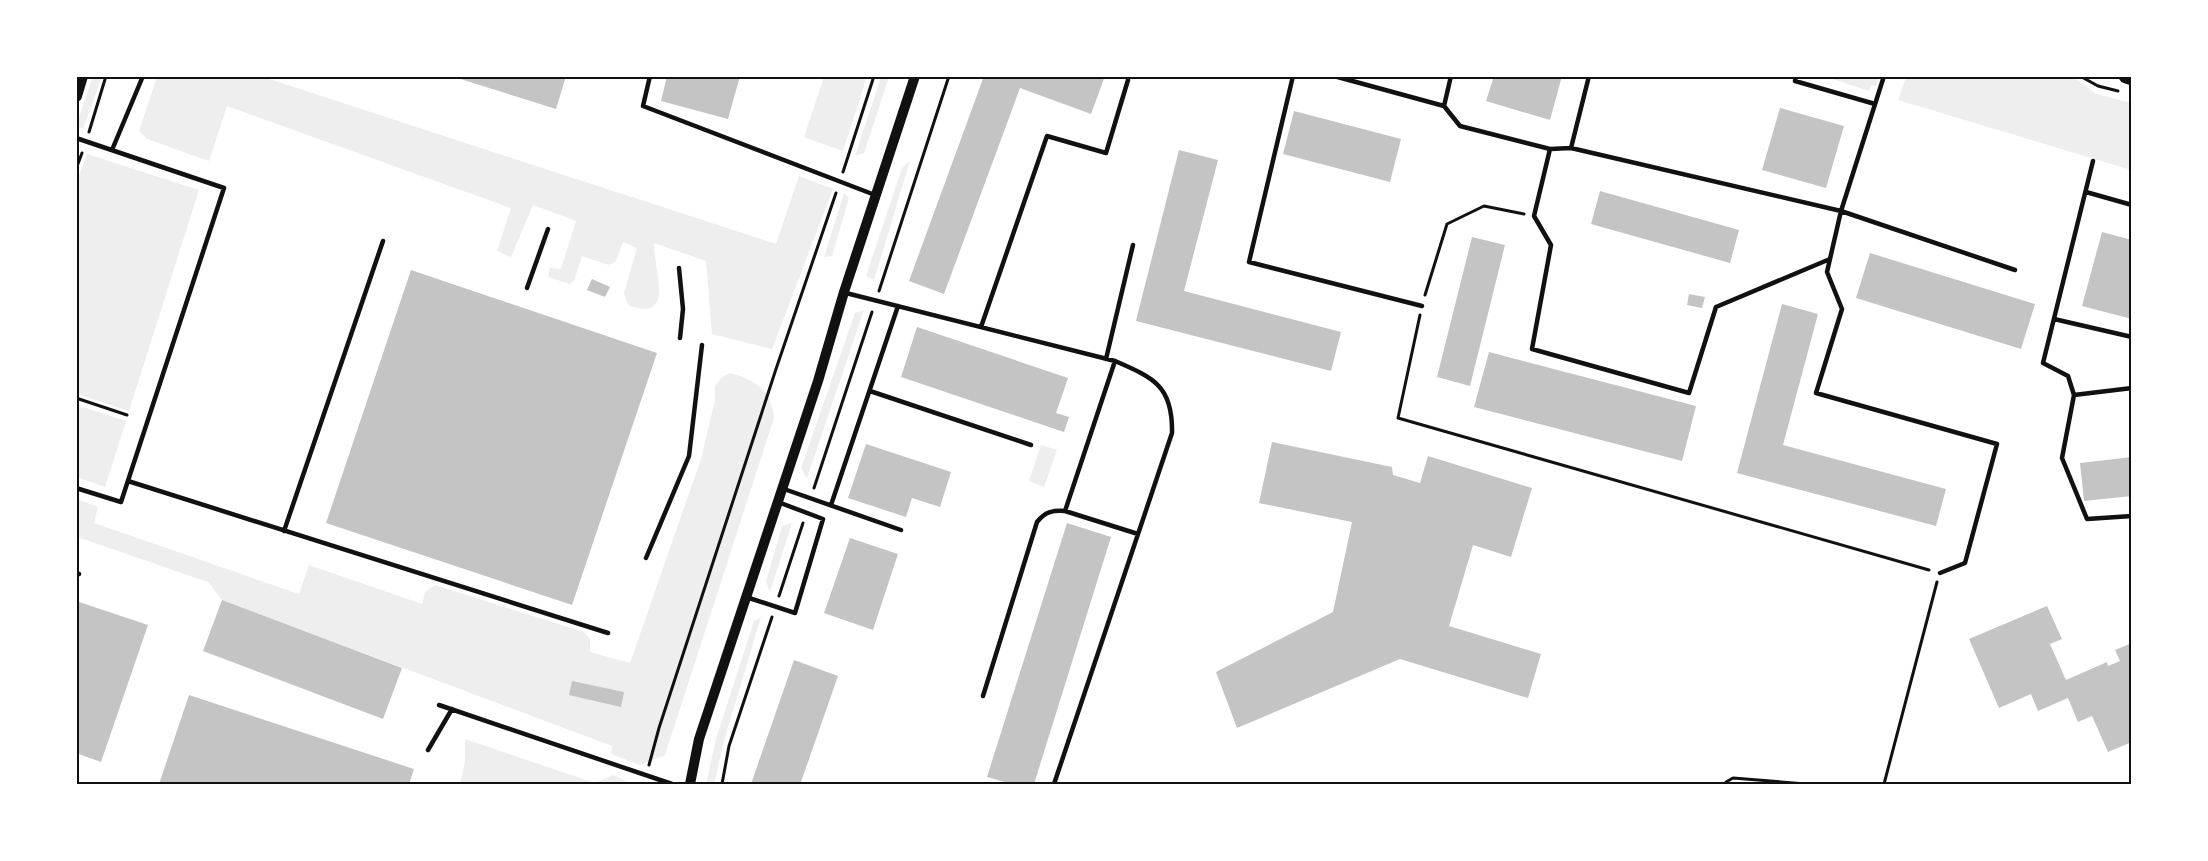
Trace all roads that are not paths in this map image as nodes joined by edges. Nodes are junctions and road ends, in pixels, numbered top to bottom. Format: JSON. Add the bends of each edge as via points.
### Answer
{"nodes":[{"id":1,"x":82,"y":76,"type":"edge"},
{"id":2,"x":143,"y":76,"type":"edge"},
{"id":3,"x":650,"y":76,"type":"edge"},
{"id":4,"x":915,"y":76,"type":"edge"},
{"id":5,"x":1293,"y":76,"type":"edge"},
{"id":6,"x":1334,"y":76,"type":"edge"},
{"id":7,"x":1451,"y":76,"type":"edge"},
{"id":8,"x":1589,"y":76,"type":"edge"},
{"id":9,"x":1796,"y":76,"type":"edge"},
{"id":10,"x":1884,"y":76,"type":"edge"},
{"id":11,"x":2126,"y":76,"type":"edge"},
{"id":12,"x":2132,"y":78,"type":"edge"},
{"id":13,"x":1128,"y":80,"type":"dead end"},
{"id":14,"x":76,"y":96,"type":"edge"},
{"id":15,"x":1875,"y":104,"type":"junction"},
{"id":16,"x":1444,"y":106,"type":"junction"},
{"id":17,"x":76,"y":138,"type":"edge"},
{"id":18,"x":1571,"y":148,"type":"junction"},
{"id":19,"x":1550,"y":149,"type":"junction"},
{"id":20,"x":112,"y":150,"type":"junction"},
{"id":21,"x":2093,"y":161,"type":"dead end"},
{"id":22,"x":2086,"y":192,"type":"junction"},
{"id":23,"x":876,"y":195,"type":"junction"},
{"id":24,"x":2132,"y":205,"type":"edge"},
{"id":25,"x":1841,"y":211,"type":"junction"},
{"id":26,"x":549,"y":229,"type":"dead end"},
{"id":27,"x":383,"y":241,"type":"dead end"},
{"id":28,"x":1133,"y":245,"type":"dead end"},
{"id":29,"x":1830,"y":259,"type":"junction"},
{"id":30,"x":679,"y":268,"type":"dead end"},
{"id":31,"x":2015,"y":270,"type":"dead end"},
{"id":32,"x":527,"y":288,"type":"dead end"},
{"id":33,"x":844,"y":292,"type":"junction"},
{"id":34,"x":898,"y":306,"type":"junction"},
{"id":35,"x":1422,"y":306,"type":"road end"},
{"id":36,"x":2054,"y":319,"type":"junction"},
{"id":37,"x":981,"y":327,"type":"junction"},
{"id":38,"x":680,"y":338,"type":"dead end"},
{"id":39,"x":2132,"y":338,"type":"edge"},
{"id":40,"x":702,"y":345,"type":"dead end"},
{"id":41,"x":1106,"y":359,"type":"junction"},
{"id":42,"x":1115,"y":361,"type":"junction"},
{"id":43,"x":2132,"y":388,"type":"edge"},
{"id":44,"x":870,"y":391,"type":"junction"},
{"id":45,"x":2073,"y":394,"type":"junction"},
{"id":46,"x":1030,"y":445,"type":"dead end"},
{"id":47,"x":128,"y":482,"type":"junction"},
{"id":48,"x":76,"y":488,"type":"edge"},
{"id":49,"x":783,"y":489,"type":"junction"},
{"id":50,"x":778,"y":502,"type":"junction"},
{"id":51,"x":831,"y":505,"type":"junction"},
{"id":52,"x":1065,"y":511,"type":"junction"},
{"id":53,"x":2132,"y":516,"type":"edge"},
{"id":54,"x":901,"y":530,"type":"dead end"},
{"id":55,"x":284,"y":531,"type":"junction"},
{"id":56,"x":1138,"y":534,"type":"junction"},
{"id":57,"x":646,"y":558,"type":"dead end"},
{"id":58,"x":1940,"y":573,"type":"road end"},
{"id":59,"x":746,"y":597,"type":"junction"},
{"id":60,"x":608,"y":633,"type":"dead end"},
{"id":61,"x":983,"y":696,"type":"dead end"},
{"id":62,"x":439,"y":705,"type":"dead end"},
{"id":63,"x":452,"y":709,"type":"junction"},
{"id":64,"x":428,"y":750,"type":"dead end"},
{"id":65,"x":672,"y":784,"type":"edge"},
{"id":66,"x":690,"y":784,"type":"edge"},
{"id":67,"x":1054,"y":784,"type":"edge"}],
"edges":[{"from":1,"to":14,"type":"main road"},
{"from":2,"to":20,"type":"lane"},
{"from":3,"to":23,"type":"lane","via":[[643,106]]},
{"from":4,"to":23,"type":"street"},
{"from":5,"to":35,"type":"lane","via":[[1249,262]]},
{"from":6,"to":16,"type":"lane"},
{"from":7,"to":16,"type":"lane"},
{"from":8,"to":18,"type":"lane"},
{"from":9,"to":15,"type":"lane","via":[[1795,81]]},
{"from":10,"to":15,"type":"lane"},
{"from":11,"to":12,"type":"main road"},
{"from":13,"to":37,"type":"lane","via":[[1106,153],[1047,136]]},
{"from":15,"to":25,"type":"lane"},
{"from":16,"to":19,"type":"lane","via":[[1460,126]]},
{"from":17,"to":20,"type":"lane"},
{"from":18,"to":19,"type":"lane"},
{"from":18,"to":25,"type":"lane"},
{"from":19,"to":29,"type":"lane","via":[[1534,216],[1551,245],[1532,349],[1689,393],[1716,307]]},
{"from":20,"to":47,"type":"lane","via":[[224,188]]},
{"from":21,"to":22,"type":"lane"},
{"from":22,"to":24,"type":"lane"},
{"from":22,"to":36,"type":"lane"},
{"from":23,"to":33,"type":"street"},
{"from":25,"to":29,"type":"lane"},
{"from":25,"to":31,"type":"lane"},
{"from":26,"to":32,"type":"lane"},
{"from":27,"to":55,"type":"lane"},
{"from":28,"to":41,"type":"lane"},
{"from":29,"to":58,"type":"lane","via":[[1827,272],[1842,309],[1816,393],[1997,444],[1965,563]]},
{"from":30,"to":38,"type":"lane","via":[[683,309]]},
{"from":33,"to":34,"type":"lane"},
{"from":33,"to":49,"type":"street"},
{"from":34,"to":37,"type":"lane"},
{"from":34,"to":44,"type":"lane"},
{"from":36,"to":39,"type":"lane"},
{"from":36,"to":45,"type":"lane","via":[[2043,363],[2068,376]]},
{"from":37,"to":41,"type":"lane"},
{"from":40,"to":57,"type":"lane","via":[[689,456]]},
{"from":41,"to":42,"type":"lane"},
{"from":42,"to":52,"type":"lane"},
{"from":42,"to":56,"type":"lane","via":[[1155,381],[1164,392],[1172,416],[1172,433]]},
{"from":43,"to":45,"type":"lane"},
{"from":44,"to":46,"type":"lane"},
{"from":44,"to":51,"type":"lane"},
{"from":45,"to":53,"type":"lane","via":[[2062,458],[2087,519]]},
{"from":47,"to":48,"type":"lane","via":[[121,502]]},
{"from":47,"to":55,"type":"lane"},
{"from":49,"to":50,"type":"street"},
{"from":49,"to":51,"type":"lane"},
{"from":50,"to":59,"type":"street"},
{"from":50,"to":59,"type":"lane","via":[[823,519],[795,613]]},
{"from":51,"to":54,"type":"lane"},
{"from":52,"to":56,"type":"lane"},
{"from":52,"to":61,"type":"lane","via":[[1048,512],[1037,522]]},
{"from":55,"to":60,"type":"lane"},
{"from":56,"to":67,"type":"lane"},
{"from":59,"to":66,"type":"street","via":[[699,738]]},
{"from":62,"to":63,"type":"lane"},
{"from":63,"to":64,"type":"lane"},
{"from":63,"to":65,"type":"lane"}]}
